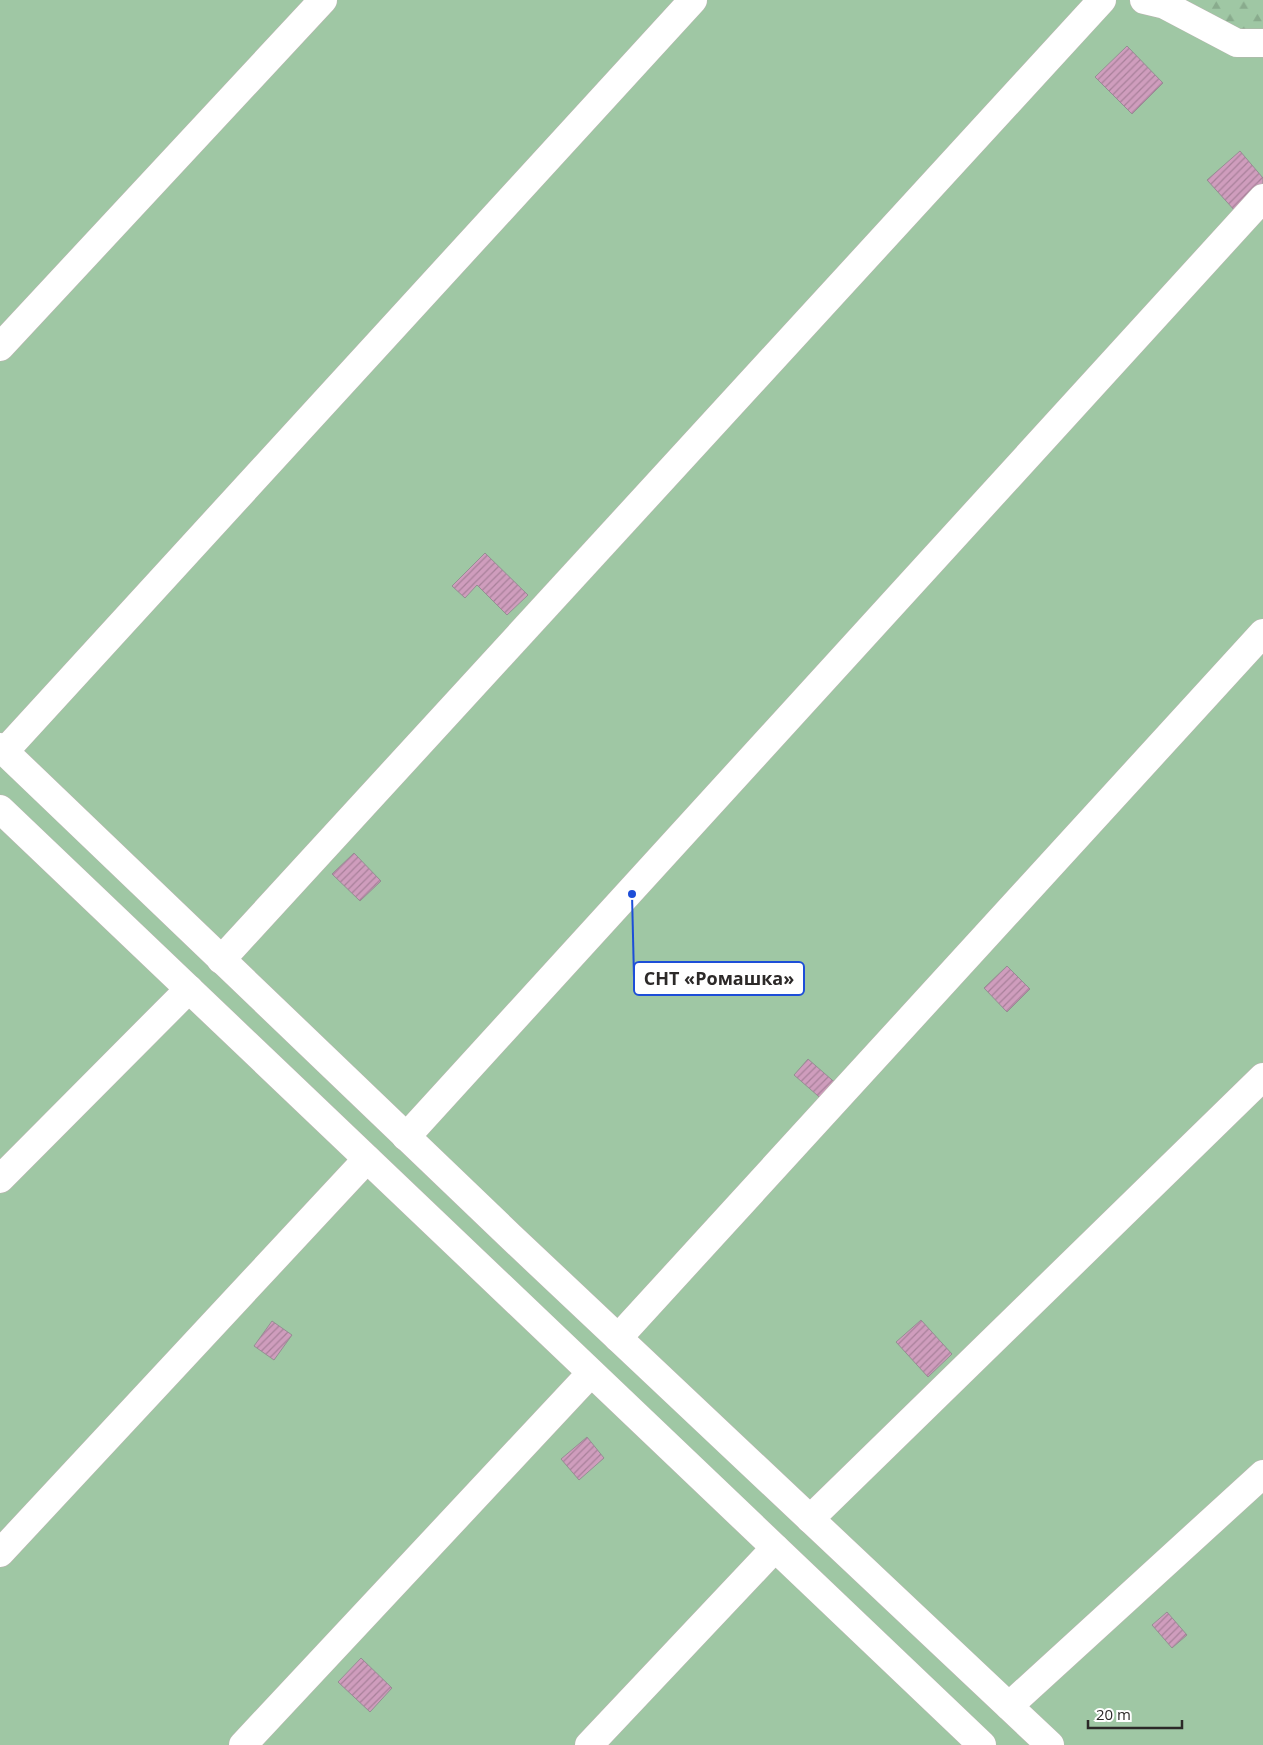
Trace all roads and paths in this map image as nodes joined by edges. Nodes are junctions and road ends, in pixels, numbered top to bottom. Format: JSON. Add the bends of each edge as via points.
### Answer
{"nodes":[{"id":1,"x":323,"y":0,"type":"edge"},
{"id":2,"x":693,"y":0,"type":"edge"},
{"id":3,"x":1102,"y":0,"type":"edge"},
{"id":4,"x":1144,"y":0,"type":"edge"},
{"id":5,"x":1263,"y":43,"type":"edge"},
{"id":6,"x":1263,"y":198,"type":"edge"},
{"id":7,"x":0,"y":347,"type":"edge"},
{"id":8,"x":1263,"y":633,"type":"edge"},
{"id":9,"x":2,"y":750,"type":"edge"},
{"id":10,"x":0,"y":809,"type":"edge"},
{"id":11,"x":221,"y":960,"type":"junction"},
{"id":12,"x":189,"y":989,"type":"junction"},
{"id":13,"x":1263,"y":1077,"type":"edge"},
{"id":14,"x":406,"y":1137,"type":"junction"},
{"id":15,"x":367,"y":1159,"type":"junction"},
{"id":16,"x":0,"y":1179,"type":"edge"},
{"id":17,"x":618,"y":1338,"type":"junction"},
{"id":18,"x":591,"y":1373,"type":"junction"},
{"id":19,"x":1263,"y":1474,"type":"edge"},
{"id":20,"x":810,"y":1519,"type":"junction"},
{"id":21,"x":775,"y":1548,"type":"junction"},
{"id":22,"x":0,"y":1553,"type":"edge"},
{"id":23,"x":1009,"y":1706,"type":"junction"},
{"id":24,"x":243,"y":1745,"type":"edge"},
{"id":25,"x":589,"y":1745,"type":"edge"},
{"id":26,"x":982,"y":1745,"type":"edge"},
{"id":27,"x":1050,"y":1745,"type":"edge"}],
"edges":[{"from":1,"to":7,"type":"street"},
{"from":2,"to":9,"type":"street"},
{"from":3,"to":11,"type":"street"},
{"from":4,"to":5,"type":"street","via":[[1165,6],[1237,43]]},
{"from":6,"to":14,"type":"street"},
{"from":8,"to":17,"type":"street"},
{"from":9,"to":11,"type":"street"},
{"from":10,"to":12,"type":"street"},
{"from":11,"to":14,"type":"street"},
{"from":12,"to":15,"type":"street"},
{"from":12,"to":16,"type":"street"},
{"from":13,"to":20,"type":"street"},
{"from":14,"to":17,"type":"street"},
{"from":15,"to":18,"type":"street"},
{"from":15,"to":22,"type":"street"},
{"from":17,"to":20,"type":"street"},
{"from":18,"to":21,"type":"street"},
{"from":18,"to":24,"type":"street"},
{"from":19,"to":23,"type":"street"},
{"from":20,"to":23,"type":"street"},
{"from":21,"to":25,"type":"street"},
{"from":21,"to":26,"type":"street"},
{"from":23,"to":27,"type":"street"}]}
